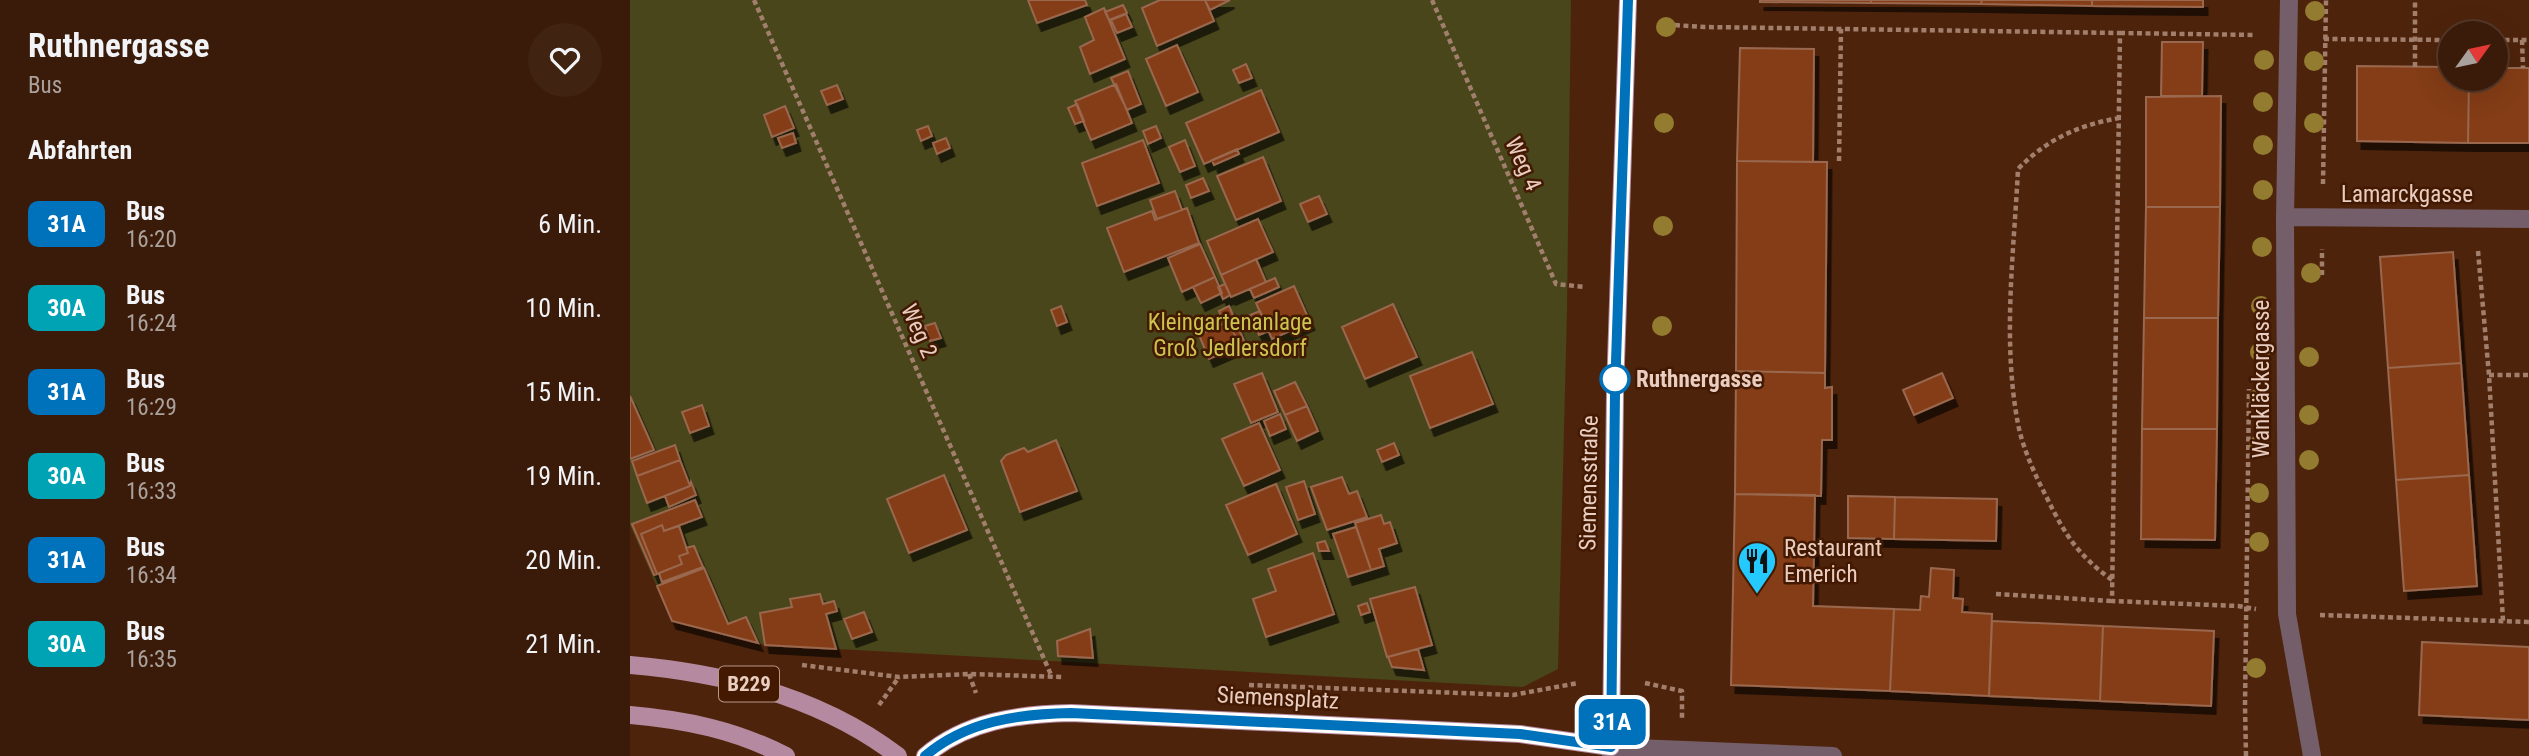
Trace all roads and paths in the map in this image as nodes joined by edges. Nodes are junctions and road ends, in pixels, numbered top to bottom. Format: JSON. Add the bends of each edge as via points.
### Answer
{"nodes":[{"id":1,"x":754,"y":0,"type":"edge"},
{"id":2,"x":1432,"y":0,"type":"edge"},
{"id":3,"x":1628,"y":0,"type":"edge"},
{"id":4,"x":2289,"y":0,"type":"edge"},
{"id":5,"x":2415,"y":0,"type":"edge"},
{"id":6,"x":1628,"y":22,"type":"junction"},
{"id":7,"x":1841,"y":29,"type":"junction"},
{"id":8,"x":2120,"y":33,"type":"junction"},
{"id":9,"x":2289,"y":37,"type":"junction"},
{"id":10,"x":2414,"y":39,"type":"junction"},
{"id":11,"x":2438,"y":40,"type":"edge"},
{"id":12,"x":2508,"y":40,"type":"edge"},
{"id":13,"x":2522,"y":40,"type":"junction"},
{"id":14,"x":2529,"y":40,"type":"edge"},
{"id":15,"x":2415,"y":67,"type":"dead end"},
{"id":16,"x":2523,"y":68,"type":"dead end"},
{"id":17,"x":2119,"y":118,"type":"junction"},
{"id":18,"x":1839,"y":161,"type":"dead end"},
{"id":19,"x":2285,"y":217,"type":"junction"},
{"id":20,"x":2475,"y":219,"type":"junction"},
{"id":21,"x":2529,"y":219,"type":"edge"},
{"id":22,"x":1619,"y":291,"type":"junction"},
{"id":23,"x":2489,"y":375,"type":"junction"},
{"id":24,"x":2529,"y":375,"type":"edge"},
{"id":25,"x":2112,"y":580,"type":"junction"},
{"id":26,"x":1996,"y":594,"type":"dead end"},
{"id":27,"x":2112,"y":601,"type":"junction"},
{"id":28,"x":2287,"y":614,"type":"junction"},
{"id":29,"x":2503,"y":621,"type":"junction"},
{"id":30,"x":2529,"y":622,"type":"edge"},
{"id":31,"x":630,"y":665,"type":"edge"},
{"id":32,"x":968,"y":674,"type":"dead end"},
{"id":33,"x":899,"y":677,"type":"dead end"},
{"id":34,"x":1052,"y":677,"type":"dead end"},
{"id":35,"x":1612,"y":677,"type":"junction"},
{"id":36,"x":1513,"y":695,"type":"dead end"},
{"id":37,"x":630,"y":715,"type":"edge"},
{"id":38,"x":1683,"y":749,"type":"junction"},
{"id":39,"x":1611,"y":751,"type":"edge"},
{"id":40,"x":786,"y":756,"type":"edge"},
{"id":41,"x":898,"y":756,"type":"edge"},
{"id":42,"x":925,"y":756,"type":"edge"},
{"id":43,"x":1587,"y":756,"type":"edge"},
{"id":44,"x":1833,"y":756,"type":"edge"},
{"id":45,"x":2312,"y":756,"type":"edge"}],
"edges":[{"from":1,"to":34,"type":"path","name":"Weg 2"},
{"from":2,"to":22,"type":"path","name":"Weg 4","via":[[1556,284]]},
{"from":3,"to":6,"type":"main road","name":"Siemensstraße"},
{"from":4,"to":9,"type":"street","name":"Wankläckergasse"},
{"from":5,"to":10,"type":"path"},
{"from":6,"to":7,"type":"path"},
{"from":6,"to":22,"type":"main road","name":"Siemensstraße"},
{"from":7,"to":8,"type":"path"},
{"from":7,"to":18,"type":"path"},
{"from":8,"to":9,"type":"path"},
{"from":8,"to":17,"type":"path"},
{"from":9,"to":10,"type":"path"},
{"from":9,"to":19,"type":"street","name":"Wankläckergasse"},
{"from":10,"to":11,"type":"path"},
{"from":10,"to":15,"type":"path"},
{"from":12,"to":13,"type":"path"},
{"from":13,"to":14,"type":"path"},
{"from":13,"to":16,"type":"path"},
{"from":17,"to":25,"type":"path"},
{"from":17,"to":25,"type":"path","via":[[2089,123],[2061,135],[2036,150],[2018,169],[2009,351],[2018,425],[2033,470],[2078,552]]},
{"from":19,"to":20,"type":"street","name":"Lamarckgasse"},
{"from":19,"to":28,"type":"street","name":"Wankläckergasse"},
{"from":20,"to":21,"type":"street","name":"Lamarckgasse"},
{"from":20,"to":23,"type":"path"},
{"from":22,"to":35,"type":"main road","name":"Siemensstraße"},
{"from":23,"to":24,"type":"path"},
{"from":23,"to":29,"type":"path"},
{"from":25,"to":27,"type":"path"},
{"from":26,"to":27,"type":"path"},
{"from":27,"to":28,"type":"path","via":[[2238,606]]},
{"from":28,"to":29,"type":"path"},
{"from":28,"to":45,"type":"street","name":"Wankläckergasse"},
{"from":29,"to":30,"type":"path"},
{"from":31,"to":41,"type":"main road","number":"B229","via":[[671,668],[751,685],[824,711]]},
{"from":32,"to":33,"type":"path"},
{"from":35,"to":36,"type":"path"},
{"from":35,"to":38,"type":"path","via":[[1682,691]]},
{"from":35,"to":39,"type":"main road","name":"Siemensstraße"},
{"from":37,"to":40,"type":"main road","number":"B229","via":[[727,731]]},
{"from":38,"to":39,"type":"street"},
{"from":38,"to":44,"type":"street"},
{"from":39,"to":42,"type":"main road","name":"Siemensplatz","via":[[1520,734],[1071,713],[1023,715],[976,726]]},
{"from":39,"to":43,"type":"main road"}]}
